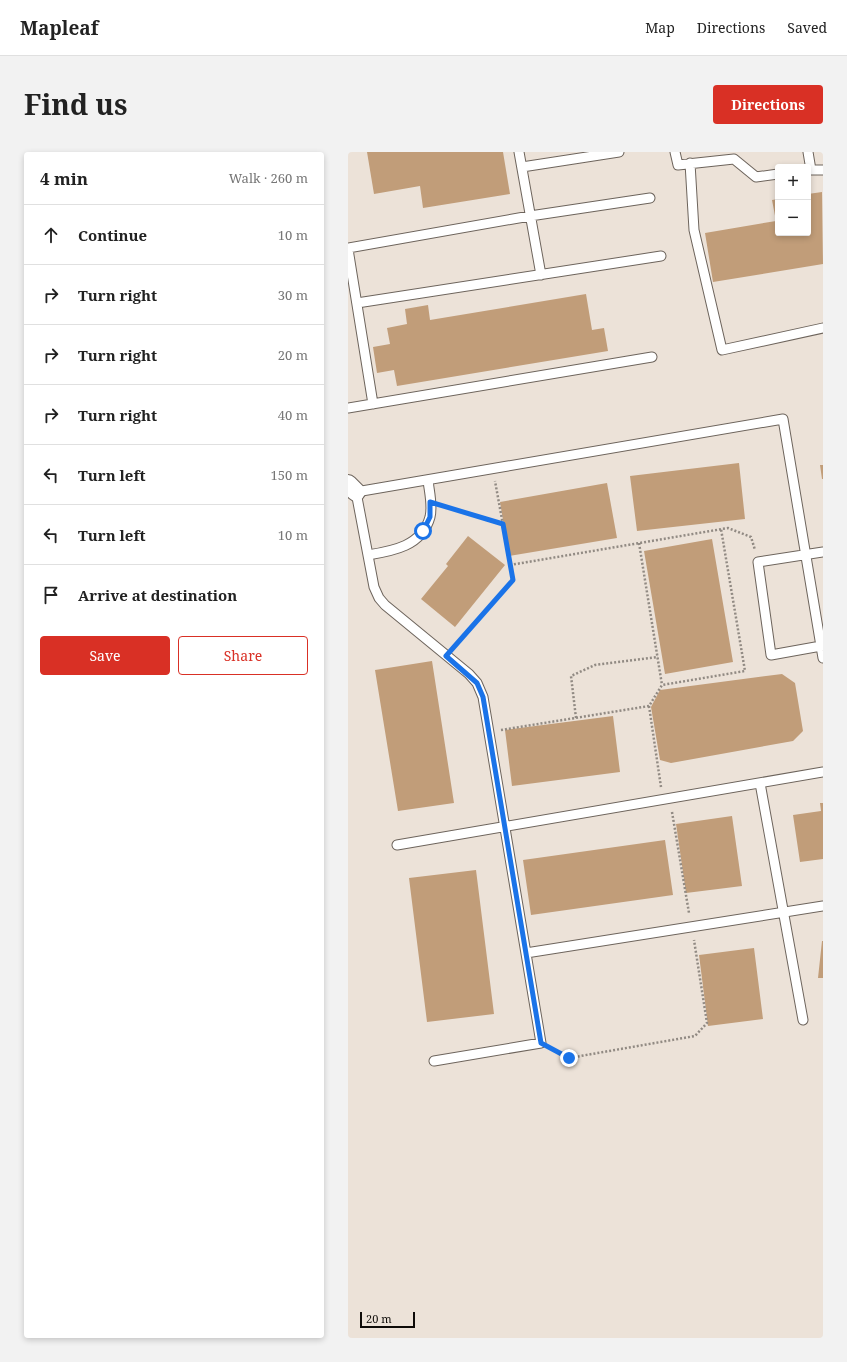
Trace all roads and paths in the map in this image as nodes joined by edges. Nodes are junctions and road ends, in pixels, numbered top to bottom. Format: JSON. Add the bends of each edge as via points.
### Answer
{"nodes":[{"id":1,"x":519,"y":152,"type":"edge"},
{"id":2,"x":619,"y":152,"type":"edge"},
{"id":3,"x":675,"y":152,"type":"edge"},
{"id":4,"x":808,"y":152,"type":"edge"},
{"id":5,"x":690,"y":164,"type":"junction"},
{"id":6,"x":809,"y":164,"type":"edge"},
{"id":7,"x":522,"y":167,"type":"junction"},
{"id":8,"x":811,"y":170,"type":"edge"},
{"id":9,"x":823,"y":170,"type":"edge"},
{"id":10,"x":775,"y":174,"type":"edge"},
{"id":11,"x":650,"y":198,"type":"dead end"},
{"id":12,"x":530,"y":216,"type":"junction"},
{"id":13,"x":348,"y":248,"type":"edge"},
{"id":14,"x":661,"y":256,"type":"dead end"},
{"id":15,"x":541,"y":274,"type":"junction"},
{"id":16,"x":357,"y":303,"type":"junction"},
{"id":17,"x":823,"y":328,"type":"edge"},
{"id":18,"x":652,"y":357,"type":"dead end"},
{"id":19,"x":373,"y":404,"type":"junction"},
{"id":20,"x":348,"y":408,"type":"edge"},
{"id":21,"x":493,"y":468,"type":"junction"},
{"id":22,"x":428,"y":480,"type":"junction"},
{"id":23,"x":352,"y":488,"type":"edge"},
{"id":24,"x":430,"y":502,"type":"junction"},
{"id":25,"x":503,"y":524,"type":"junction"},
{"id":26,"x":721,"y":529,"type":"junction"},
{"id":27,"x":639,"y":543,"type":"junction"},
{"id":28,"x":823,"y":552,"type":"edge"},
{"id":29,"x":368,"y":555,"type":"junction"},
{"id":30,"x":806,"y":555,"type":"junction"},
{"id":31,"x":758,"y":562,"type":"junction"},
{"id":32,"x":510,"y":565,"type":"junction"},
{"id":33,"x":821,"y":646,"type":"junction"},
{"id":34,"x":446,"y":656,"type":"junction"},
{"id":35,"x":658,"y":657,"type":"junction"},
{"id":36,"x":823,"y":658,"type":"edge"},
{"id":37,"x":662,"y":685,"type":"junction"},
{"id":38,"x":649,"y":706,"type":"junction"},
{"id":39,"x":576,"y":718,"type":"junction"},
{"id":40,"x":489,"y":732,"type":"junction"},
{"id":41,"x":823,"y":772,"type":"edge"},
{"id":42,"x":760,"y":783,"type":"junction"},
{"id":43,"x":667,"y":799,"type":"junction"},
{"id":44,"x":505,"y":827,"type":"junction"},
{"id":45,"x":397,"y":845,"type":"dead end"},
{"id":46,"x":823,"y":906,"type":"edge"},
{"id":47,"x":783,"y":913,"type":"junction"},
{"id":48,"x":692,"y":927,"type":"junction"},
{"id":49,"x":526,"y":953,"type":"junction"},
{"id":50,"x":803,"y":1020,"type":"dead end"},
{"id":51,"x":541,"y":1043,"type":"junction"},
{"id":52,"x":434,"y":1061,"type":"dead end"}],
"edges":[{"from":1,"to":7,"type":"lane"},
{"from":2,"to":7,"type":"lane"},
{"from":3,"to":5,"type":"lane","via":[[678,165]]},
{"from":4,"to":6,"type":"lane"},
{"from":5,"to":10,"type":"lane","via":[[734,159],[756,177]]},
{"from":5,"to":17,"type":"lane","via":[[694,230],[722,350]]},
{"from":7,"to":12,"type":"lane"},
{"from":8,"to":9,"type":"lane"},
{"from":11,"to":12,"type":"lane"},
{"from":12,"to":13,"type":"lane"},
{"from":12,"to":15,"type":"lane"},
{"from":13,"to":16,"type":"lane"},
{"from":14,"to":15,"type":"lane"},
{"from":15,"to":16,"type":"lane"},
{"from":16,"to":19,"type":"lane"},
{"from":18,"to":19,"type":"lane"},
{"from":19,"to":20,"type":"lane"},
{"from":21,"to":22,"type":"lane"},
{"from":21,"to":25,"type":"path"},
{"from":21,"to":30,"type":"lane","via":[[783,419]]},
{"from":22,"to":23,"type":"lane"},
{"from":22,"to":24,"type":"lane"},
{"from":23,"to":29,"type":"lane"},
{"from":24,"to":25,"type":"path"},
{"from":24,"to":29,"type":"lane","via":[[430,517],[423,531],[410,544],[397,550]]},
{"from":25,"to":32,"type":"path"},
{"from":26,"to":27,"type":"path"},
{"from":26,"to":31,"type":"path","via":[[728,528],[751,537]]},
{"from":26,"to":37,"type":"path","via":[[745,671]]},
{"from":27,"to":32,"type":"path"},
{"from":27,"to":35,"type":"path"},
{"from":28,"to":30,"type":"lane"},
{"from":29,"to":34,"type":"lane","via":[[374,587],[379,598]]},
{"from":30,"to":31,"type":"lane"},
{"from":30,"to":33,"type":"lane"},
{"from":31,"to":33,"type":"lane","via":[[771,654]]},
{"from":32,"to":34,"type":"path","via":[[513,580]]},
{"from":33,"to":36,"type":"lane"},
{"from":34,"to":40,"type":"lane","via":[[477,683],[483,697]]},
{"from":35,"to":37,"type":"path"},
{"from":35,"to":39,"type":"path","via":[[595,665],[571,676]]},
{"from":37,"to":38,"type":"path"},
{"from":38,"to":39,"type":"path"},
{"from":38,"to":43,"type":"path"},
{"from":39,"to":40,"type":"path"},
{"from":40,"to":44,"type":"lane"},
{"from":41,"to":42,"type":"lane"},
{"from":42,"to":43,"type":"lane"},
{"from":42,"to":47,"type":"lane"},
{"from":43,"to":44,"type":"lane"},
{"from":43,"to":48,"type":"path"},
{"from":44,"to":45,"type":"lane"},
{"from":44,"to":49,"type":"lane"},
{"from":46,"to":47,"type":"lane"},
{"from":47,"to":48,"type":"lane"},
{"from":47,"to":50,"type":"lane"},
{"from":48,"to":49,"type":"lane"},
{"from":48,"to":51,"type":"path","via":[[707,1023],[695,1036],[569,1058]]},
{"from":49,"to":51,"type":"lane"},
{"from":51,"to":52,"type":"lane"}]}
